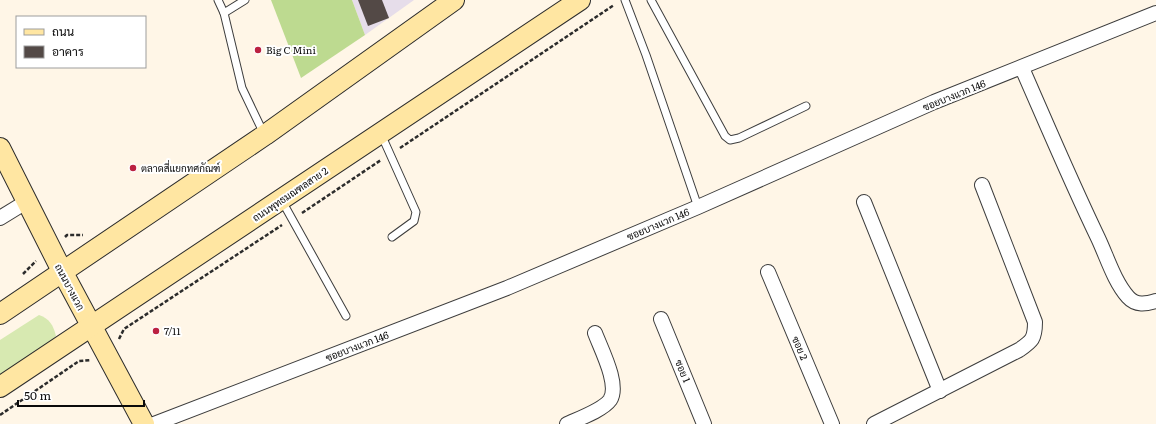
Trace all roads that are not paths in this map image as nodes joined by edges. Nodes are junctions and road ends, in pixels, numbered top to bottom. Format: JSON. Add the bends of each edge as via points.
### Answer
{"nodes":[{"id":1,"x":218,"y":0,"type":"edge"},
{"id":2,"x":245,"y":0,"type":"edge"},
{"id":3,"x":580,"y":0,"type":"edge"},
{"id":4,"x":625,"y":0,"type":"edge"},
{"id":5,"x":651,"y":0,"type":"edge"},
{"id":6,"x":445,"y":2,"type":"edge"},
{"id":7,"x":224,"y":13,"type":"junction"},
{"id":8,"x":1156,"y":13,"type":"edge"},
{"id":9,"x":1022,"y":68,"type":"junction"},
{"id":10,"x":806,"y":106,"type":"dead end"},
{"id":11,"x":380,"y":133,"type":"junction"},
{"id":12,"x":265,"y":135,"type":"junction"},
{"id":13,"x":0,"y":148,"type":"edge"},
{"id":14,"x":982,"y":185,"type":"dead end"},
{"id":15,"x":281,"y":200,"type":"junction"},
{"id":16,"x":26,"y":202,"type":"junction"},
{"id":17,"x":864,"y":202,"type":"dead end"},
{"id":18,"x":698,"y":207,"type":"junction"},
{"id":19,"x":0,"y":218,"type":"edge"},
{"id":20,"x":392,"y":236,"type":"dead end"},
{"id":21,"x":62,"y":271,"type":"junction"},
{"id":22,"x":768,"y":272,"type":"dead end"},
{"id":23,"x":1156,"y":301,"type":"edge"},
{"id":24,"x":0,"y":314,"type":"edge"},
{"id":25,"x":346,"y":316,"type":"dead end"},
{"id":26,"x":661,"y":319,"type":"dead end"},
{"id":27,"x":91,"y":326,"type":"junction"},
{"id":28,"x":595,"y":333,"type":"dead end"},
{"id":29,"x":0,"y":387,"type":"edge"},
{"id":30,"x":940,"y":391,"type":"junction"},
{"id":31,"x":144,"y":424,"type":"edge"},
{"id":32,"x":154,"y":424,"type":"edge"},
{"id":33,"x":566,"y":424,"type":"edge"},
{"id":34,"x":704,"y":424,"type":"edge"},
{"id":35,"x":832,"y":424,"type":"edge"},
{"id":36,"x":874,"y":424,"type":"edge"}],
"edges":[{"from":1,"to":7,"type":"lane"},
{"from":2,"to":7,"type":"lane"},
{"from":3,"to":11,"type":"main road","name":"ถนนพุทธมณฑลสาย 2"},
{"from":4,"to":18,"type":"lane"},
{"from":5,"to":10,"type":"lane","via":[[724,136],[730,140],[739,138]]},
{"from":6,"to":12,"type":"main road"},
{"from":7,"to":12,"type":"lane","via":[[242,88]]},
{"from":8,"to":9,"type":"street","name":"ซอยบางแวก 146"},
{"from":9,"to":18,"type":"street","name":"ซอยบางแวก 146","via":[[934,102]]},
{"from":9,"to":23,"type":"street","via":[[1120,284],[1129,298],[1138,304]]},
{"from":11,"to":15,"type":"main road","name":"ถนนพุทธมณฑลสาย 2"},
{"from":11,"to":20,"type":"lane","via":[[416,212],[414,221]]},
{"from":12,"to":21,"type":"main road"},
{"from":13,"to":16,"type":"main road","name":"ถนนบางแวก"},
{"from":14,"to":30,"type":"street","via":[[1035,322],[1035,335],[1019,350]]},
{"from":15,"to":25,"type":"lane"},
{"from":15,"to":27,"type":"main road","name":"ถนนพุทธมณฑลสาย 2"},
{"from":16,"to":19,"type":"street"},
{"from":16,"to":21,"type":"main road","name":"ถนนบางแวก"},
{"from":17,"to":30,"type":"street"},
{"from":18,"to":32,"type":"street","name":"ซอยบางแวก 146","via":[[507,288]]},
{"from":21,"to":24,"type":"main road"},
{"from":21,"to":27,"type":"main road","name":"ถนนบางแวก"},
{"from":22,"to":35,"type":"street","name":"ซอย 2"},
{"from":26,"to":34,"type":"street","name":"ซอย 1"},
{"from":27,"to":29,"type":"main road","name":"ถนนพุทธมณฑลสาย 2"},
{"from":27,"to":31,"type":"main road","name":"ถนนบางแวก"},
{"from":28,"to":33,"type":"street","via":[[614,388],[610,401],[601,408]]},
{"from":30,"to":36,"type":"street"}]}
